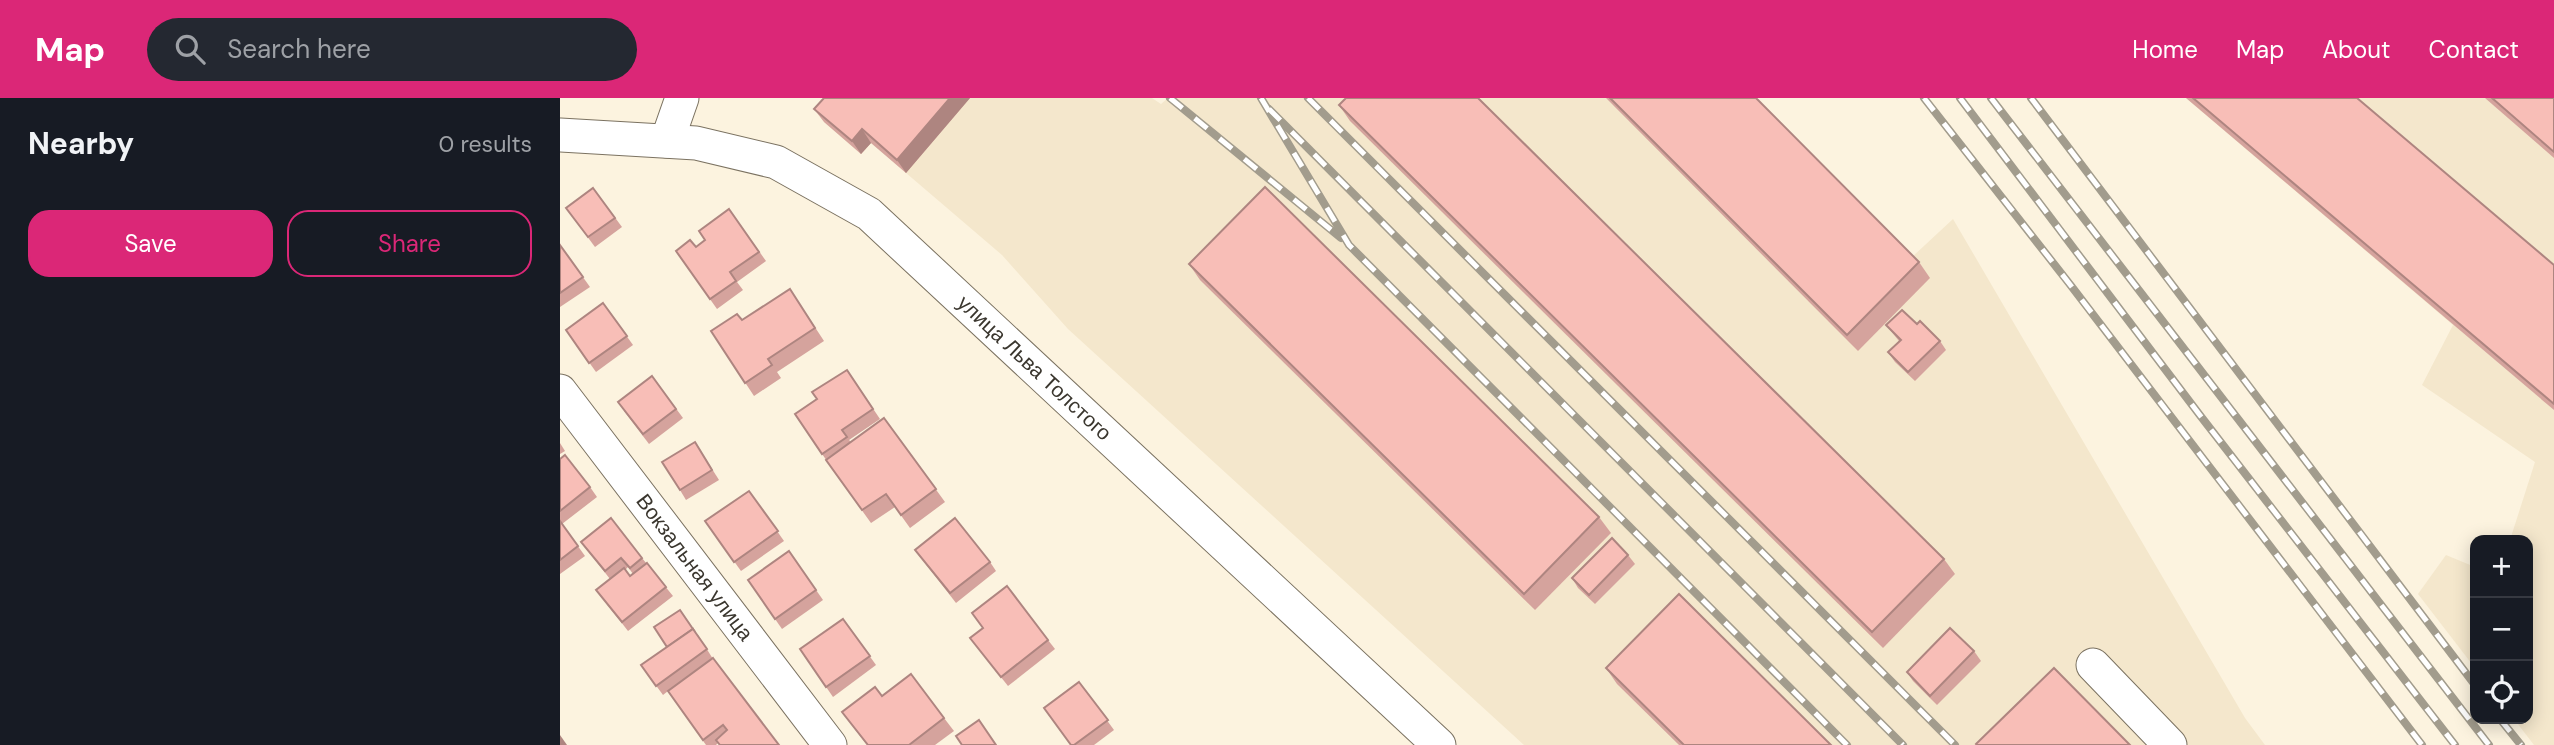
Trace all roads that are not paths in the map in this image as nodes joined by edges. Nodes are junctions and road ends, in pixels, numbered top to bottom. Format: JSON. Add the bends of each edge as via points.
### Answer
{"nodes":[{"id":1,"x":682,"y":98,"type":"edge"},
{"id":2,"x":560,"y":135,"type":"edge"},
{"id":3,"x":667,"y":141,"type":"junction"},
{"id":4,"x":560,"y":391,"type":"edge"},
{"id":5,"x":2093,"y":665,"type":"dead end"},
{"id":6,"x":1434,"y":744,"type":"edge"},
{"id":7,"x":830,"y":745,"type":"edge"},
{"id":8,"x":2171,"y":745,"type":"edge"}],
"edges":[{"from":1,"to":3,"type":"street"},
{"from":2,"to":3,"type":"street","name":"улица Льва Толстого"},
{"from":3,"to":6,"type":"street","name":"улица Льва Толстого","via":[[696,143],[776,162],[869,214]]},
{"from":4,"to":7,"type":"street","name":"Вокзальная улица"},
{"from":5,"to":8,"type":"street"}]}
